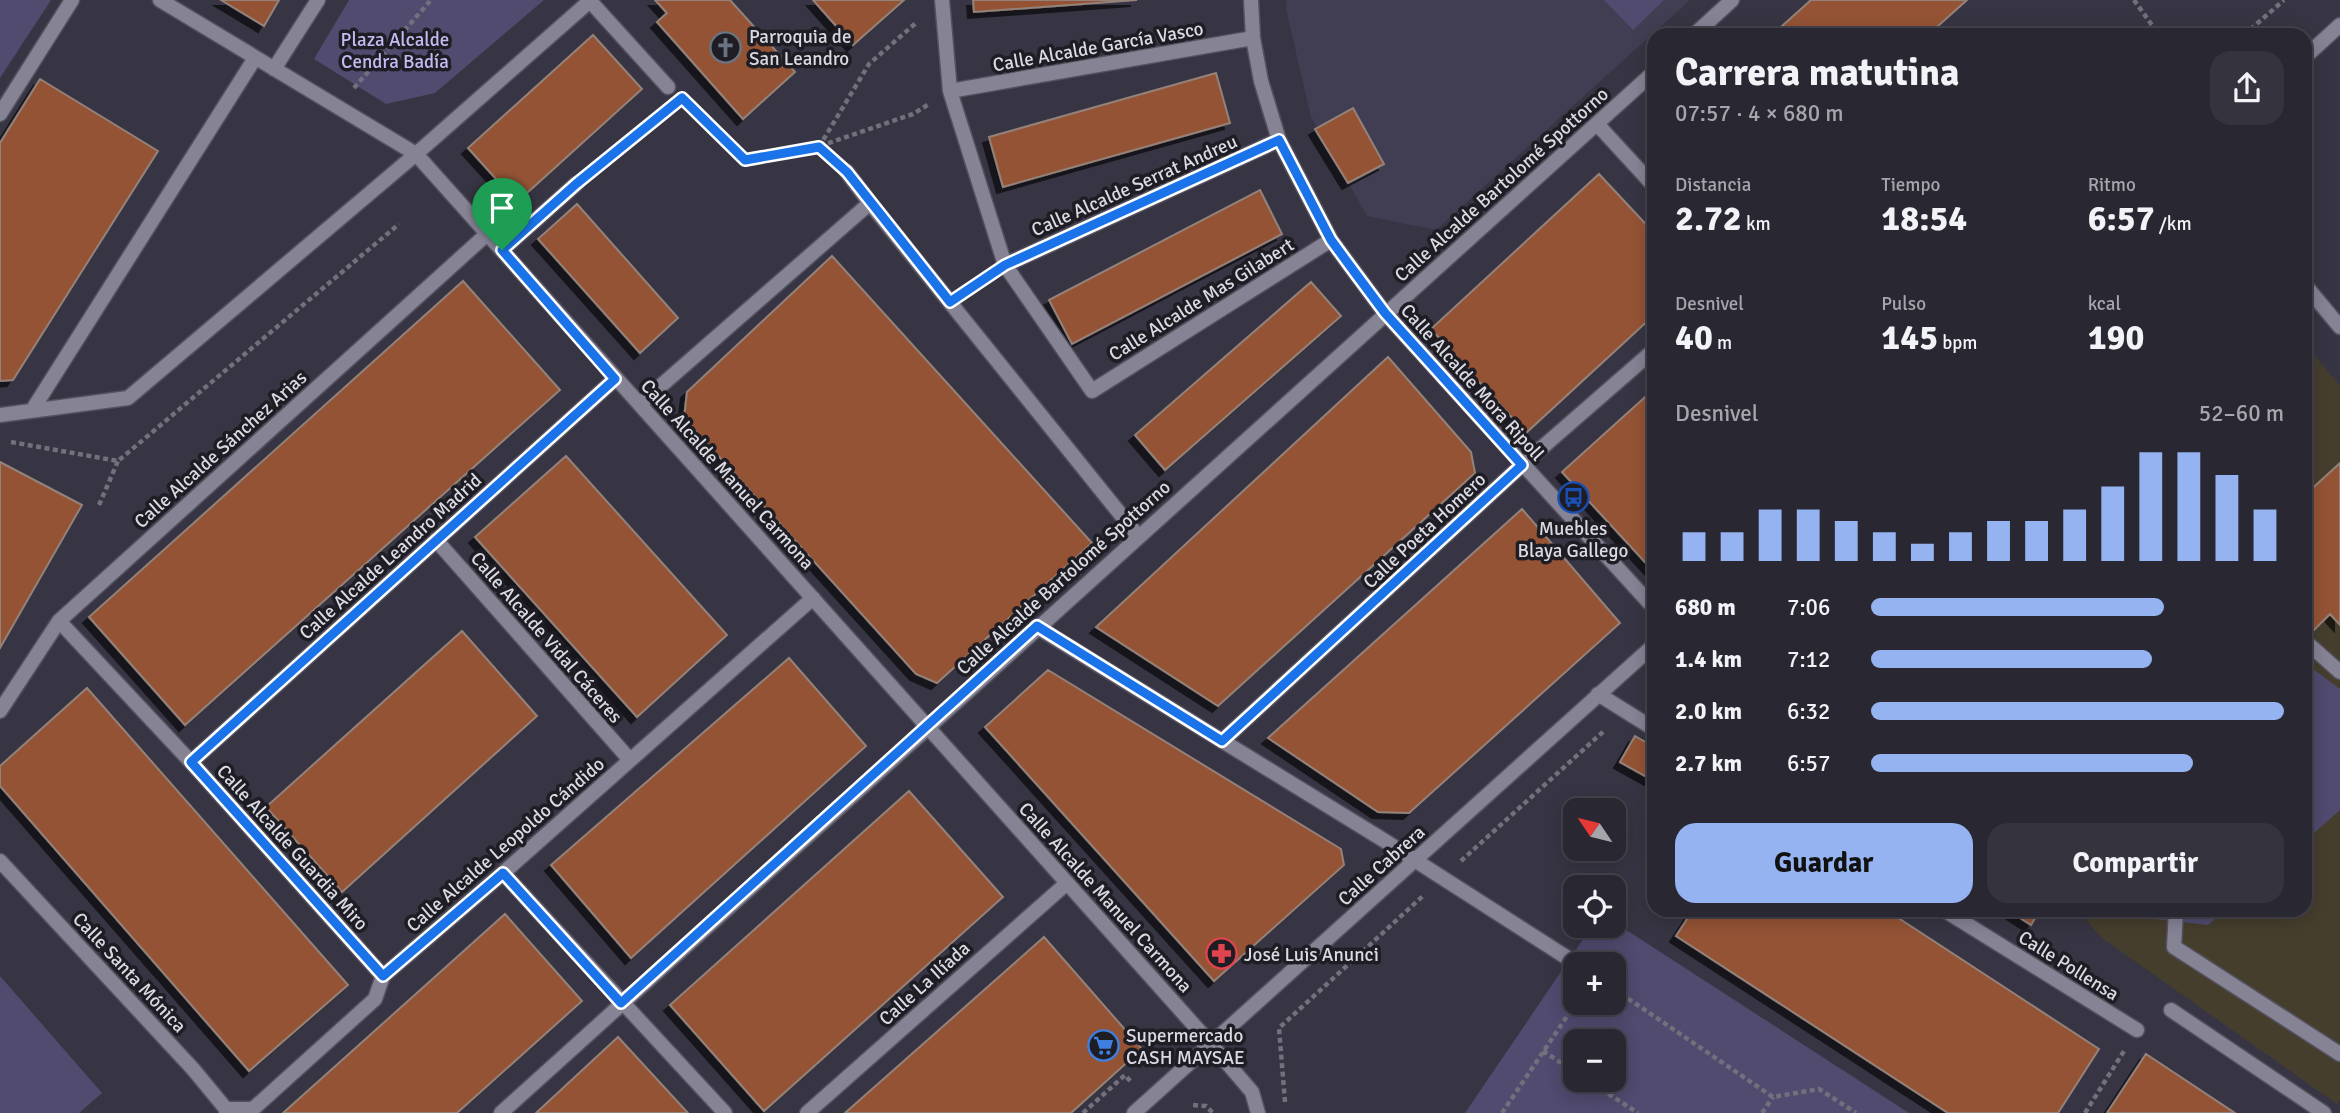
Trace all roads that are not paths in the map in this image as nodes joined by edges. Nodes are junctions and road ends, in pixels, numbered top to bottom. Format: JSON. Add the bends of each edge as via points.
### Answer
{"nodes":[{"id":1,"x":72,"y":0,"type":"edge"},
{"id":2,"x":160,"y":0,"type":"edge"},
{"id":3,"x":318,"y":0,"type":"edge"},
{"id":4,"x":942,"y":0,"type":"edge"},
{"id":5,"x":1251,"y":0,"type":"edge"},
{"id":6,"x":1732,"y":0,"type":"edge"},
{"id":7,"x":591,"y":1,"type":"edge"},
{"id":8,"x":2340,"y":25,"type":"edge"},
{"id":9,"x":1702,"y":28,"type":"edge"},
{"id":10,"x":1252,"y":38,"type":"junction"},
{"id":11,"x":2312,"y":51,"type":"edge"},
{"id":12,"x":255,"y":58,"type":"junction"},
{"id":13,"x":275,"y":69,"type":"junction"},
{"id":14,"x":1647,"y":78,"type":"edge"},
{"id":15,"x":668,"y":87,"type":"road end"},
{"id":16,"x":950,"y":91,"type":"junction"},
{"id":17,"x":0,"y":114,"type":"edge"},
{"id":18,"x":1597,"y":124,"type":"junction"},
{"id":19,"x":1279,"y":140,"type":"junction"},
{"id":20,"x":416,"y":154,"type":"junction"},
{"id":21,"x":847,"y":172,"type":"road end"},
{"id":22,"x":1647,"y":178,"type":"edge"},
{"id":23,"x":576,"y":184,"type":"road end"},
{"id":24,"x":870,"y":203,"type":"junction"},
{"id":25,"x":487,"y":234,"type":"junction"},
{"id":26,"x":1331,"y":240,"type":"junction"},
{"id":27,"x":502,"y":250,"type":"junction"},
{"id":28,"x":1005,"y":265,"type":"junction"},
{"id":29,"x":2312,"y":293,"type":"edge"},
{"id":30,"x":1385,"y":313,"type":"junction"},
{"id":31,"x":2340,"y":327,"type":"edge"},
{"id":32,"x":1647,"y":356,"type":"edge"},
{"id":33,"x":615,"y":379,"type":"junction"},
{"id":34,"x":639,"y":404,"type":"junction"},
{"id":35,"x":33,"y":409,"type":"junction"},
{"id":36,"x":0,"y":415,"type":"edge"},
{"id":37,"x":1522,"y":465,"type":"junction"},
{"id":38,"x":1138,"y":536,"type":"junction"},
{"id":39,"x":436,"y":540,"type":"junction"},
{"id":40,"x":813,"y":598,"type":"junction"},
{"id":41,"x":1647,"y":600,"type":"edge"},
{"id":42,"x":59,"y":621,"type":"junction"},
{"id":43,"x":1037,"y":626,"type":"junction"},
{"id":44,"x":2312,"y":647,"type":"edge"},
{"id":45,"x":1647,"y":651,"type":"edge"},
{"id":46,"x":2340,"y":671,"type":"edge"},
{"id":47,"x":1598,"y":694,"type":"junction"},
{"id":48,"x":0,"y":711,"type":"edge"},
{"id":49,"x":1647,"y":724,"type":"edge"},
{"id":50,"x":927,"y":726,"type":"junction"},
{"id":51,"x":1222,"y":741,"type":"junction"},
{"id":52,"x":630,"y":760,"type":"junction"},
{"id":53,"x":191,"y":762,"type":"junction"},
{"id":54,"x":0,"y":860,"type":"edge"},
{"id":55,"x":1415,"y":860,"type":"junction"},
{"id":56,"x":503,"y":873,"type":"junction"},
{"id":57,"x":1067,"y":883,"type":"junction"},
{"id":58,"x":1955,"y":917,"type":"edge"},
{"id":59,"x":2176,"y":917,"type":"edge"},
{"id":60,"x":1563,"y":955,"type":"edge"},
{"id":61,"x":383,"y":976,"type":"junction"},
{"id":62,"x":621,"y":1003,"type":"junction"},
{"id":63,"x":2171,"y":1010,"type":"dead end"},
{"id":64,"x":2137,"y":1030,"type":"road end"},
{"id":65,"x":1210,"y":1043,"type":"junction"},
{"id":66,"x":2340,"y":1054,"type":"edge"},
{"id":67,"x":226,"y":1111,"type":"edge"},
{"id":68,"x":501,"y":1113,"type":"edge"},
{"id":69,"x":725,"y":1113,"type":"edge"},
{"id":70,"x":807,"y":1113,"type":"edge"},
{"id":71,"x":1134,"y":1113,"type":"edge"},
{"id":72,"x":1258,"y":1113,"type":"edge"},
{"id":73,"x":2324,"y":1113,"type":"edge"}],
"edges":[{"from":1,"to":17,"type":"street"},
{"from":2,"to":12,"type":"street","name":"Calle Alcalde Manuel Carmona"},
{"from":3,"to":13,"type":"street"},
{"from":4,"to":16,"type":"street"},
{"from":5,"to":10,"type":"street","name":"Calle Alcalde Mora Ripoll"},
{"from":6,"to":9,"type":"street"},
{"from":7,"to":15,"type":"street"},
{"from":7,"to":20,"type":"street"},
{"from":8,"to":11,"type":"street"},
{"from":10,"to":16,"type":"street","name":"Calle Alcalde García Vasco"},
{"from":10,"to":19,"type":"street","name":"Calle Alcalde Mora Ripoll"},
{"from":12,"to":13,"type":"street","name":"Calle Alcalde Manuel Carmona"},
{"from":12,"to":35,"type":"street"},
{"from":13,"to":20,"type":"street","name":"Calle Alcalde Manuel Carmona"},
{"from":14,"to":18,"type":"street","name":"Calle Alcalde Bartolomé Spottorno"},
{"from":16,"to":28,"type":"street"},
{"from":18,"to":22,"type":"street"},
{"from":18,"to":30,"type":"street","name":"Calle Alcalde Bartolomé Spottorno"},
{"from":19,"to":26,"type":"street","name":"Calle Alcalde Mora Ripoll"},
{"from":19,"to":28,"type":"street","name":"Calle Alcalde Serrat Andreu"},
{"from":20,"to":25,"type":"street","name":"Calle Alcalde Manuel Carmona"},
{"from":20,"to":35,"type":"street","via":[[128,398]]},
{"from":21,"to":24,"type":"street"},
{"from":23,"to":27,"type":"street"},
{"from":24,"to":34,"type":"street"},
{"from":24,"to":38,"type":"street"},
{"from":25,"to":27,"type":"street","name":"Calle Alcalde Manuel Carmona"},
{"from":25,"to":42,"type":"street","name":"Calle Alcalde Sánchez Arias"},
{"from":26,"to":28,"type":"street","name":"Calle Alcalde Mas Gilabert","via":[[1092,391]]},
{"from":26,"to":30,"type":"street","name":"Calle Alcalde Mora Ripoll"},
{"from":27,"to":33,"type":"street","name":"Calle Alcalde Manuel Carmona"},
{"from":29,"to":31,"type":"street"},
{"from":30,"to":37,"type":"street","name":"Calle Alcalde Mora Ripoll"},
{"from":30,"to":38,"type":"street","name":"Calle Alcalde Bartolomé Spottorno"},
{"from":32,"to":37,"type":"street","name":"Calle Poeta Homero"},
{"from":33,"to":34,"type":"street","name":"Calle Alcalde Manuel Carmona"},
{"from":33,"to":39,"type":"street","name":"Calle Alcalde Leandro Madrid"},
{"from":34,"to":40,"type":"street","name":"Calle Alcalde Manuel Carmona"},
{"from":35,"to":36,"type":"street"},
{"from":37,"to":41,"type":"street","name":"Calle Alcalde Mora Ripoll"},
{"from":37,"to":51,"type":"street","name":"Calle Poeta Homero"},
{"from":38,"to":43,"type":"street","name":"Calle Alcalde Bartolomé Spottorno"},
{"from":39,"to":52,"type":"street","name":"Calle Alcalde Vidal Cáceres"},
{"from":39,"to":53,"type":"street","name":"Calle Alcalde Leandro Madrid"},
{"from":40,"to":50,"type":"street","name":"Calle Alcalde Manuel Carmona"},
{"from":40,"to":52,"type":"street","name":"Calle Alcalde Leopoldo Cándido"},
{"from":42,"to":48,"type":"street","name":"Calle Alcalde Sánchez Arias"},
{"from":42,"to":53,"type":"street","name":"Calle Alcalde Guardia Miro"},
{"from":43,"to":50,"type":"street","name":"Calle Alcalde Bartolomé Spottorno"},
{"from":43,"to":51,"type":"street"},
{"from":44,"to":46,"type":"street"},
{"from":45,"to":47,"type":"street","name":"Calle Cabrera"},
{"from":47,"to":49,"type":"street"},
{"from":47,"to":55,"type":"street","name":"Calle Cabrera"},
{"from":50,"to":57,"type":"street","name":"Calle Alcalde Manuel Carmona"},
{"from":50,"to":62,"type":"street","name":"Calle Alcalde Bartolomé Spottorno"},
{"from":51,"to":55,"type":"street"},
{"from":52,"to":56,"type":"street","name":"Calle Alcalde Leopoldo Cándido"},
{"from":53,"to":61,"type":"street","name":"Calle Alcalde Guardia Miro"},
{"from":54,"to":67,"type":"street","name":"Calle Santa Mónica","via":[[193,1069]]},
{"from":55,"to":60,"type":"street"},
{"from":55,"to":65,"type":"street","name":"Calle Cabrera"},
{"from":56,"to":61,"type":"street","name":"Calle Alcalde Leopoldo Cándido"},
{"from":56,"to":62,"type":"street"},
{"from":57,"to":65,"type":"street","name":"Calle Alcalde Manuel Carmona"},
{"from":57,"to":70,"type":"street","name":"Calle La Ilíada"},
{"from":58,"to":64,"type":"street","name":"Calle Pollensa"},
{"from":59,"to":66,"type":"street","via":[[2174,947]]},
{"from":61,"to":67,"type":"street","name":"Calle Alcalde Leopoldo Cándido","via":[[375,999],[253,1109]]},
{"from":62,"to":68,"type":"street","name":"Calle Alcalde Bartolomé Spottorno"},
{"from":62,"to":69,"type":"street"},
{"from":63,"to":73,"type":"street"},
{"from":65,"to":71,"type":"street","name":"Calle Cabrera"},
{"from":65,"to":72,"type":"street","name":"Calle Alcalde Manuel Carmona","via":[[1252,1091]]}]}
